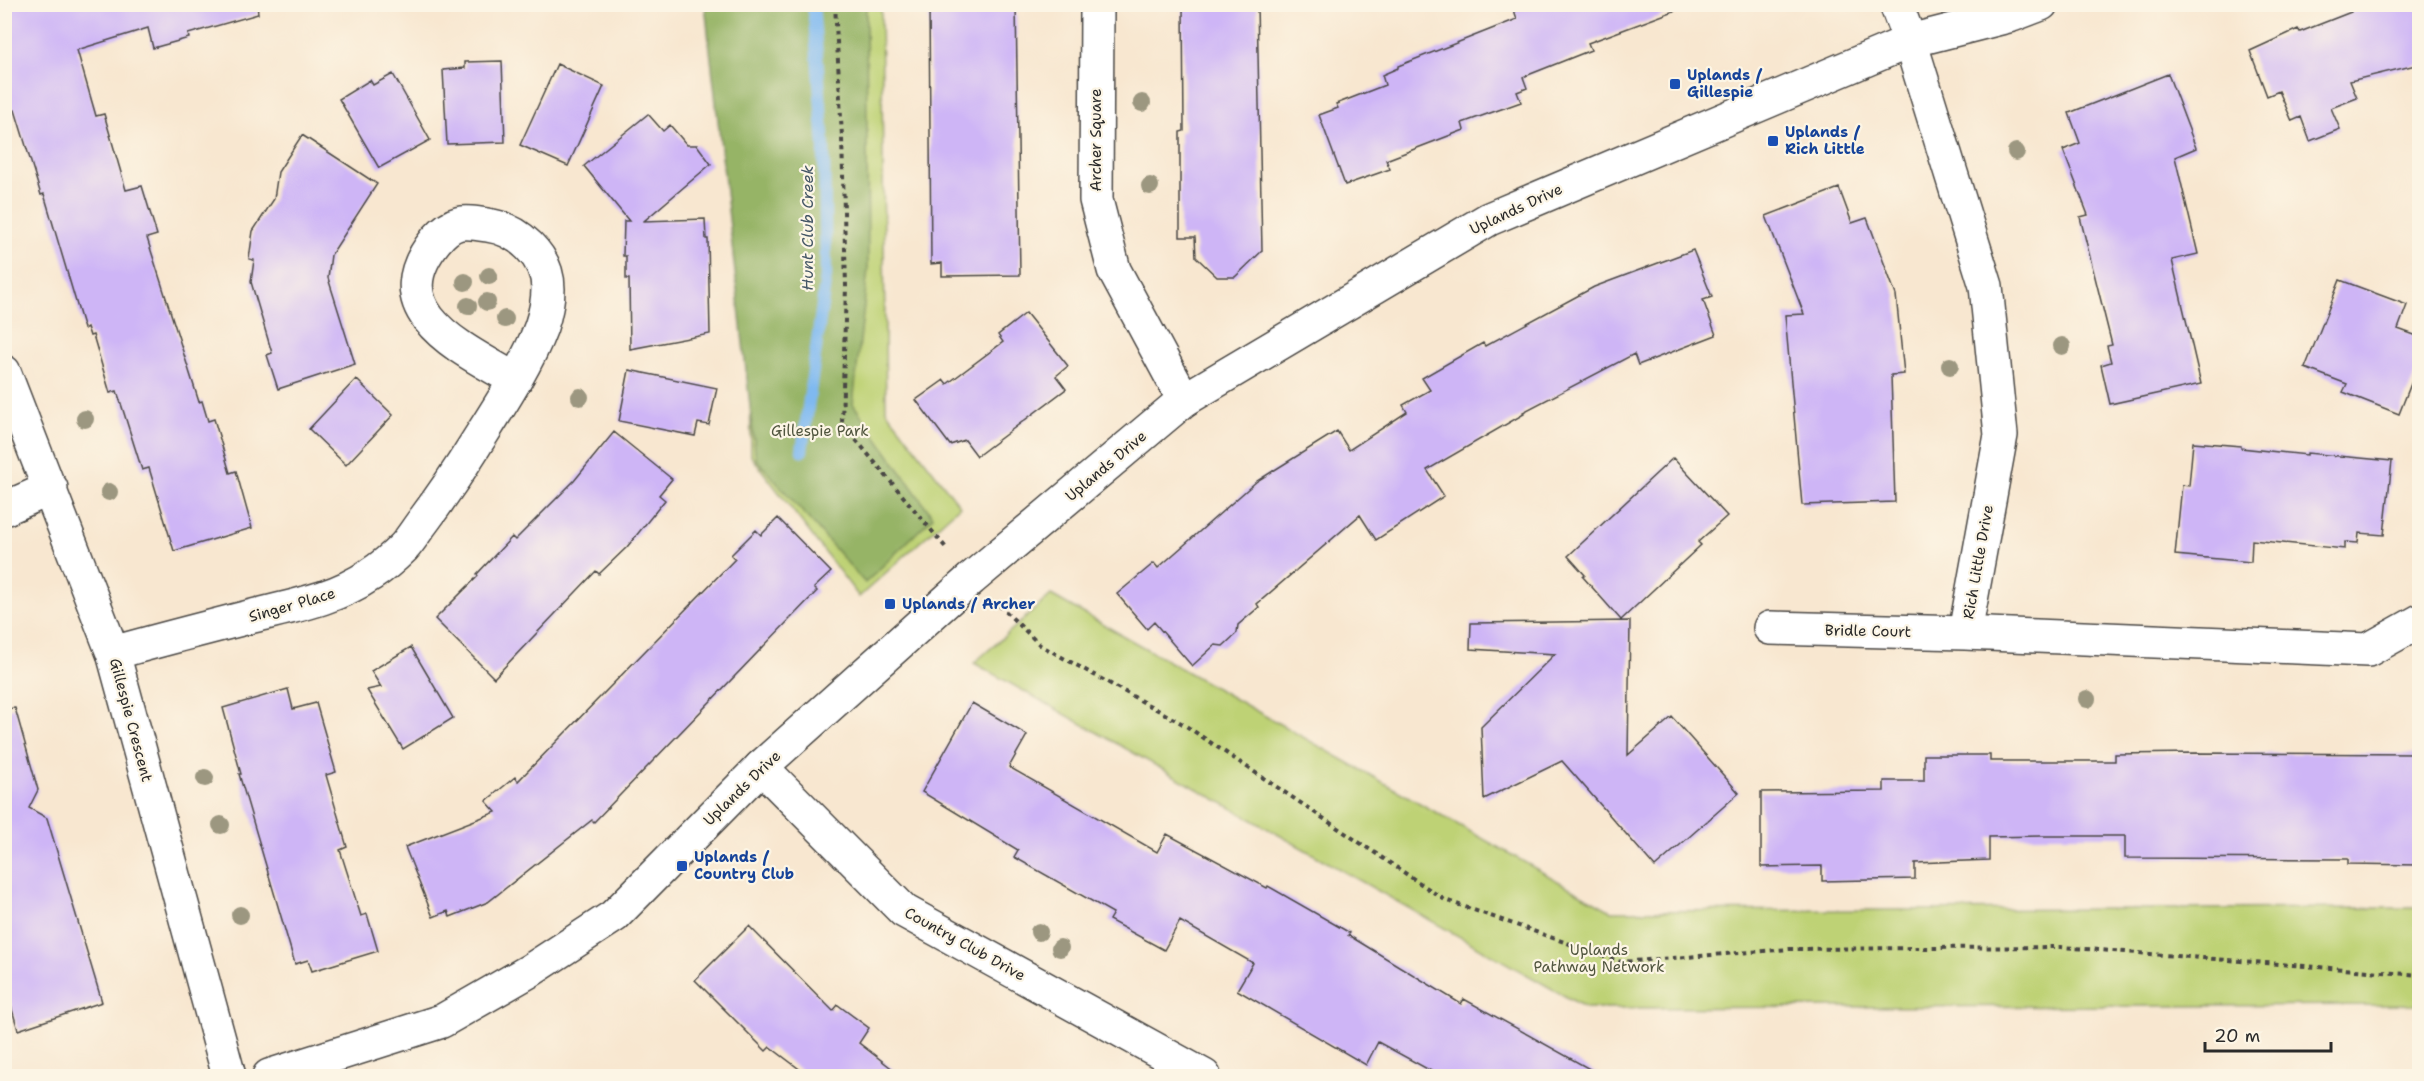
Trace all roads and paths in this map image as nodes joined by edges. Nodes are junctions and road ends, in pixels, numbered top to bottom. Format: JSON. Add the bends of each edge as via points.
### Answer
{"nodes":[{"id":1,"x":835,"y":4,"type":"edge"},
{"id":2,"x":1097,"y":4,"type":"edge"},
{"id":3,"x":1896,"y":4,"type":"edge"},
{"id":4,"x":2041,"y":4,"type":"edge"},
{"id":5,"x":1910,"y":41,"type":"junction"},
{"id":6,"x":4,"y":372,"type":"edge"},
{"id":7,"x":514,"y":379,"type":"junction"},
{"id":8,"x":1184,"y":400,"type":"junction"},
{"id":9,"x":51,"y":488,"type":"junction"},
{"id":10,"x":4,"y":509,"type":"edge"},
{"id":11,"x":972,"y":579,"type":"junction"},
{"id":12,"x":2420,"y":621,"type":"edge"},
{"id":13,"x":1770,"y":628,"type":"dead end"},
{"id":14,"x":1965,"y":633,"type":"junction"},
{"id":15,"x":113,"y":652,"type":"junction"},
{"id":16,"x":760,"y":767,"type":"junction"},
{"id":17,"x":2420,"y":975,"type":"edge"},
{"id":18,"x":229,"y":1077,"type":"edge"},
{"id":19,"x":269,"y":1077,"type":"edge"},
{"id":20,"x":1204,"y":1077,"type":"edge"}],
"edges":[{"from":1,"to":11,"type":"path","via":[[846,286],[842,423]]},
{"from":2,"to":8,"type":"street","name":"Archer Square","via":[[1096,200],[1114,270]]},
{"from":3,"to":5,"type":"street"},
{"from":4,"to":5,"type":"street","name":"Uplands Drive"},
{"from":5,"to":8,"type":"street","name":"Uplands Drive","via":[[1490,219]]},
{"from":5,"to":14,"type":"street","name":"Rich Little Drive","via":[[1986,286],[2000,423]]},
{"from":6,"to":9,"type":"street","name":"Gillespie Crescent"},
{"from":7,"to":7,"type":"street","name":"Singer Place","via":[[541,327],[545,309],[548,288],[540,256],[519,238],[495,226],[467,222],[450,225],[417,274],[415,290],[421,307],[436,327],[463,349]]},
{"from":7,"to":15,"type":"street","name":"Singer Place","via":[[450,486],[404,547],[371,575],[332,596]]},
{"from":8,"to":11,"type":"street","name":"Uplands Drive"},
{"from":9,"to":10,"type":"street"},
{"from":9,"to":15,"type":"street","name":"Gillespie Crescent"},
{"from":11,"to":16,"type":"street","name":"Uplands Drive"},
{"from":11,"to":17,"type":"path","via":[[1040,645],[1183,724],[1445,900],[1621,962],[1790,949],[2061,947]]},
{"from":12,"to":14,"type":"street","name":"Rich Little Drive","via":[[2368,650]]},
{"from":13,"to":14,"type":"street","name":"Bridle Court"},
{"from":15,"to":18,"type":"street","name":"Gillespie Crescent"},
{"from":16,"to":19,"type":"street","name":"Uplands Drive","via":[[614,916],[531,970],[442,1021]]},
{"from":16,"to":20,"type":"street","name":"Country Club Drive","via":[[904,911]]}]}
